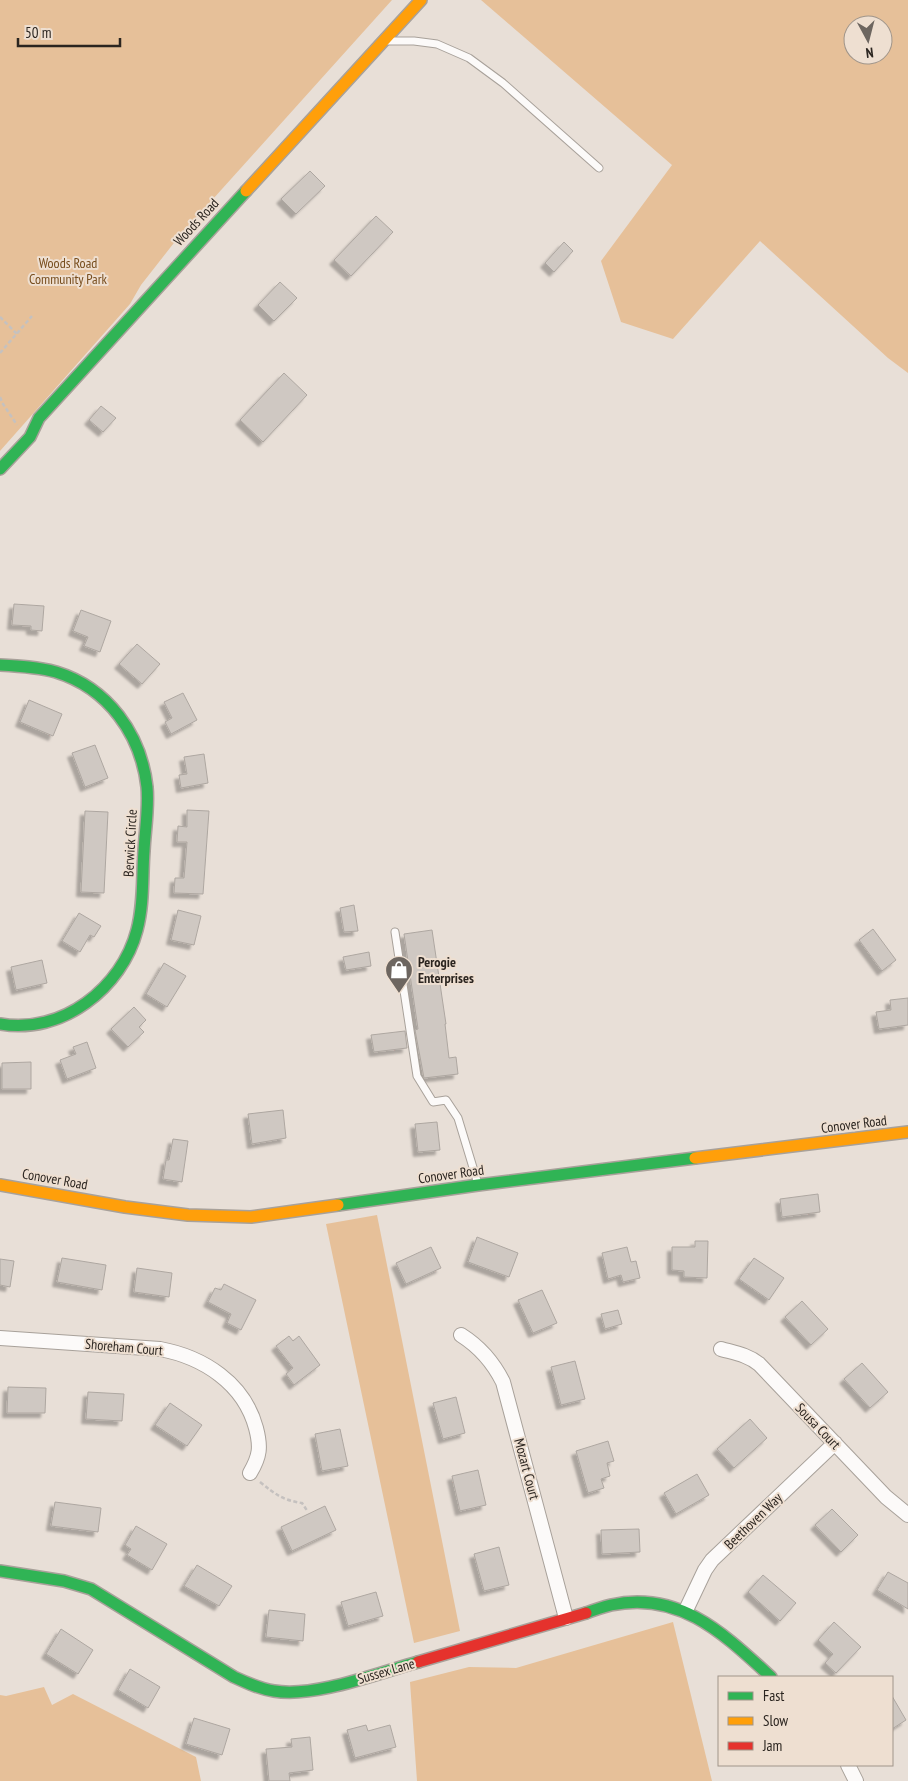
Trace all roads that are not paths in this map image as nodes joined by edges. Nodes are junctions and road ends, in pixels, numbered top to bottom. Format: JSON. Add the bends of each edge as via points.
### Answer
{"nodes":[{"id":1,"x":420,"y":0,"type":"edge"},
{"id":2,"x":384,"y":41,"type":"junction"},
{"id":3,"x":599,"y":168,"type":"dead end"},
{"id":4,"x":0,"y":469,"type":"edge"},
{"id":5,"x":0,"y":665,"type":"edge"},
{"id":6,"x":395,"y":932,"type":"dead end"},
{"id":7,"x":0,"y":1024,"type":"edge"},
{"id":8,"x":908,"y":1132,"type":"edge"},
{"id":9,"x":0,"y":1185,"type":"edge"},
{"id":10,"x":478,"y":1185,"type":"junction"},
{"id":11,"x":461,"y":1335,"type":"dead end"},
{"id":12,"x":0,"y":1338,"type":"edge"},
{"id":13,"x":721,"y":1350,"type":"dead end"},
{"id":14,"x":835,"y":1443,"type":"junction"},
{"id":15,"x":250,"y":1473,"type":"road end"},
{"id":16,"x":908,"y":1515,"type":"edge"},
{"id":17,"x":0,"y":1571,"type":"edge"},
{"id":18,"x":686,"y":1610,"type":"junction"},
{"id":19,"x":566,"y":1618,"type":"junction"},
{"id":20,"x":770,"y":1676,"type":"edge"},
{"id":21,"x":848,"y":1766,"type":"edge"},
{"id":22,"x":856,"y":1781,"type":"edge"}],
"edges":[{"from":1,"to":2,"type":"street","name":"Woods Road"},
{"from":2,"to":3,"type":"lane","via":[[437,44],[470,58]]},
{"from":2,"to":4,"type":"street","name":"Woods Road","via":[[39,418],[30,437]]},
{"from":5,"to":7,"type":"street","name":"Berwick Circle","via":[[58,672],[80,681],[97,693],[112,706],[136,742],[147,786],[140,912],[126,960],[101,993],[68,1015],[26,1025]]},
{"from":6,"to":10,"type":"lane","via":[[418,1076],[433,1102],[446,1100],[458,1118]]},
{"from":8,"to":10,"type":"street","name":"Conover Road"},
{"from":9,"to":10,"type":"street","name":"Conover Road","via":[[164,1213],[222,1218],[251,1217]]},
{"from":11,"to":19,"type":"street","name":"Mozart Court","via":[[486,1356],[503,1382]]},
{"from":12,"to":15,"type":"street","name":"Shoreham Court","via":[[160,1348],[206,1365],[234,1387],[253,1418],[259,1438],[259,1455]]},
{"from":13,"to":14,"type":"street","name":"Sousa Court","via":[[753,1359]]},
{"from":14,"to":16,"type":"street","name":"Sousa Court","via":[[886,1497]]},
{"from":14,"to":18,"type":"street","name":"Beethoven Way","via":[[712,1560]]},
{"from":17,"to":19,"type":"street","name":"Sussex Lane","via":[[64,1581],[91,1589],[234,1677],[274,1691],[327,1688]]},
{"from":18,"to":19,"type":"street","name":"Sussex Lane","via":[[659,1604],[631,1603]]},
{"from":18,"to":20,"type":"street","name":"Sussex Lane","via":[[716,1628]]},
{"from":21,"to":22,"type":"street"}]}
